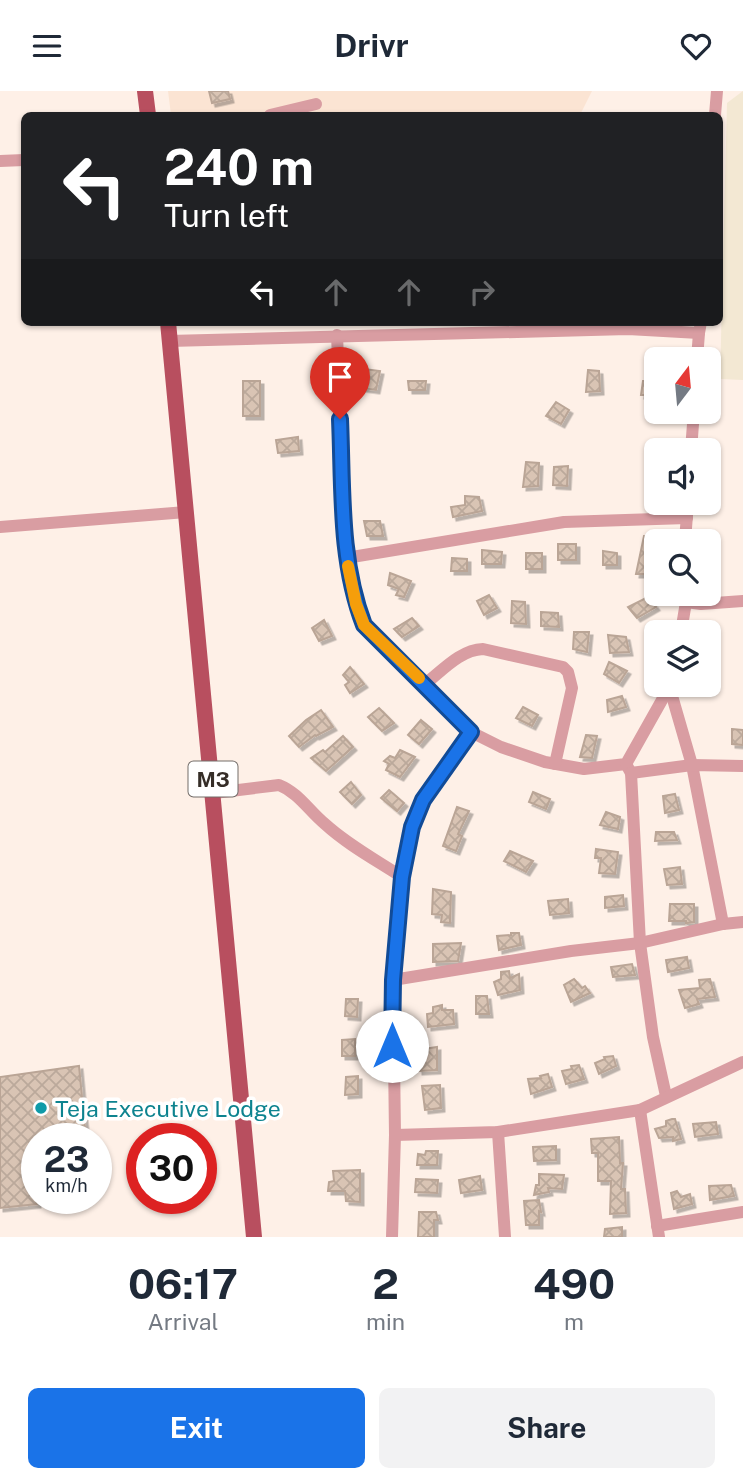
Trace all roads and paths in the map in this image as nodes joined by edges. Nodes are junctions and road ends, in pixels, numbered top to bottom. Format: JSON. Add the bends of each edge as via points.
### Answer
{"nodes":[{"id":1,"x":145,"y":91,"type":"edge"},
{"id":2,"x":716,"y":91,"type":"edge"},
{"id":3,"x":316,"y":104,"type":"dead end"},
{"id":4,"x":148,"y":112,"type":"edge"},
{"id":5,"x":283,"y":112,"type":"edge"},
{"id":6,"x":715,"y":112,"type":"edge"},
{"id":7,"x":21,"y":160,"type":"edge"},
{"id":8,"x":0,"y":161,"type":"edge"},
{"id":9,"x":168,"y":326,"type":"edge"},
{"id":10,"x":700,"y":328,"type":"edge"},
{"id":11,"x":337,"y":335,"type":"junction"},
{"id":12,"x":169,"y":341,"type":"junction"},
{"id":13,"x":698,"y":347,"type":"edge"},
{"id":14,"x":186,"y":512,"type":"junction"},
{"id":15,"x":687,"y":515,"type":"edge"},
{"id":16,"x":687,"y":518,"type":"junction"},
{"id":17,"x":0,"y":527,"type":"edge"},
{"id":18,"x":686,"y":529,"type":"edge"},
{"id":19,"x":346,"y":558,"type":"junction"},
{"id":20,"x":743,"y":601,"type":"edge"},
{"id":21,"x":721,"y":603,"type":"edge"},
{"id":22,"x":425,"y":684,"type":"junction"},
{"id":23,"x":666,"y":697,"type":"edge"},
{"id":24,"x":674,"y":697,"type":"edge"},
{"id":25,"x":471,"y":732,"type":"junction"},
{"id":26,"x":555,"y":764,"type":"junction"},
{"id":27,"x":692,"y":765,"type":"junction"},
{"id":28,"x":743,"y":766,"type":"edge"},
{"id":29,"x":629,"y":769,"type":"junction"},
{"id":30,"x":214,"y":793,"type":"junction"},
{"id":31,"x":402,"y":877,"type":"junction"},
{"id":32,"x":743,"y":922,"type":"edge"},
{"id":33,"x":723,"y":924,"type":"junction"},
{"id":34,"x":640,"y":943,"type":"junction"},
{"id":35,"x":393,"y":980,"type":"junction"},
{"id":36,"x":743,"y":1062,"type":"edge"},
{"id":37,"x":666,"y":1096,"type":"junction"},
{"id":38,"x":640,"y":1110,"type":"junction"},
{"id":39,"x":498,"y":1132,"type":"junction"},
{"id":40,"x":395,"y":1135,"type":"junction"},
{"id":41,"x":743,"y":1212,"type":"edge"},
{"id":42,"x":658,"y":1231,"type":"edge"},
{"id":43,"x":254,"y":1237,"type":"edge"},
{"id":44,"x":393,"y":1237,"type":"edge"},
{"id":45,"x":505,"y":1237,"type":"edge"}],
"edges":[{"from":1,"to":4,"type":"main road"},
{"from":2,"to":6,"type":"street"},
{"from":3,"to":5,"type":"street"},
{"from":7,"to":8,"type":"street"},
{"from":9,"to":12,"type":"main road","number":"M3"},
{"from":10,"to":11,"type":"street"},
{"from":10,"to":13,"type":"street"},
{"from":11,"to":12,"type":"street"},
{"from":11,"to":19,"type":"street"},
{"from":12,"to":14,"type":"main road","number":"M3"},
{"from":14,"to":17,"type":"street"},
{"from":14,"to":30,"type":"main road","number":"M3"},
{"from":15,"to":16,"type":"street"},
{"from":16,"to":18,"type":"street"},
{"from":16,"to":19,"type":"street","via":[[564,522]]},
{"from":19,"to":22,"type":"street","via":[[364,625]]},
{"from":20,"to":21,"type":"street"},
{"from":22,"to":25,"type":"street"},
{"from":22,"to":26,"type":"street","via":[[473,650],[563,667],[572,688]]},
{"from":23,"to":29,"type":"street"},
{"from":24,"to":27,"type":"street"},
{"from":25,"to":26,"type":"street"},
{"from":25,"to":31,"type":"street","via":[[423,800],[412,827]]},
{"from":26,"to":29,"type":"street"},
{"from":27,"to":28,"type":"street"},
{"from":27,"to":29,"type":"street"},
{"from":27,"to":33,"type":"street"},
{"from":29,"to":34,"type":"street"},
{"from":30,"to":31,"type":"street","via":[[279,785],[287,788],[324,824]]},
{"from":30,"to":43,"type":"main road","number":"M3"},
{"from":31,"to":35,"type":"street"},
{"from":32,"to":33,"type":"street"},
{"from":33,"to":34,"type":"street"},
{"from":34,"to":35,"type":"street"},
{"from":34,"to":37,"type":"street"},
{"from":35,"to":40,"type":"street"},
{"from":36,"to":37,"type":"street"},
{"from":37,"to":38,"type":"street"},
{"from":38,"to":39,"type":"street"},
{"from":38,"to":42,"type":"street"},
{"from":39,"to":40,"type":"street"},
{"from":39,"to":45,"type":"street"},
{"from":40,"to":44,"type":"street"},
{"from":41,"to":42,"type":"street"}]}
